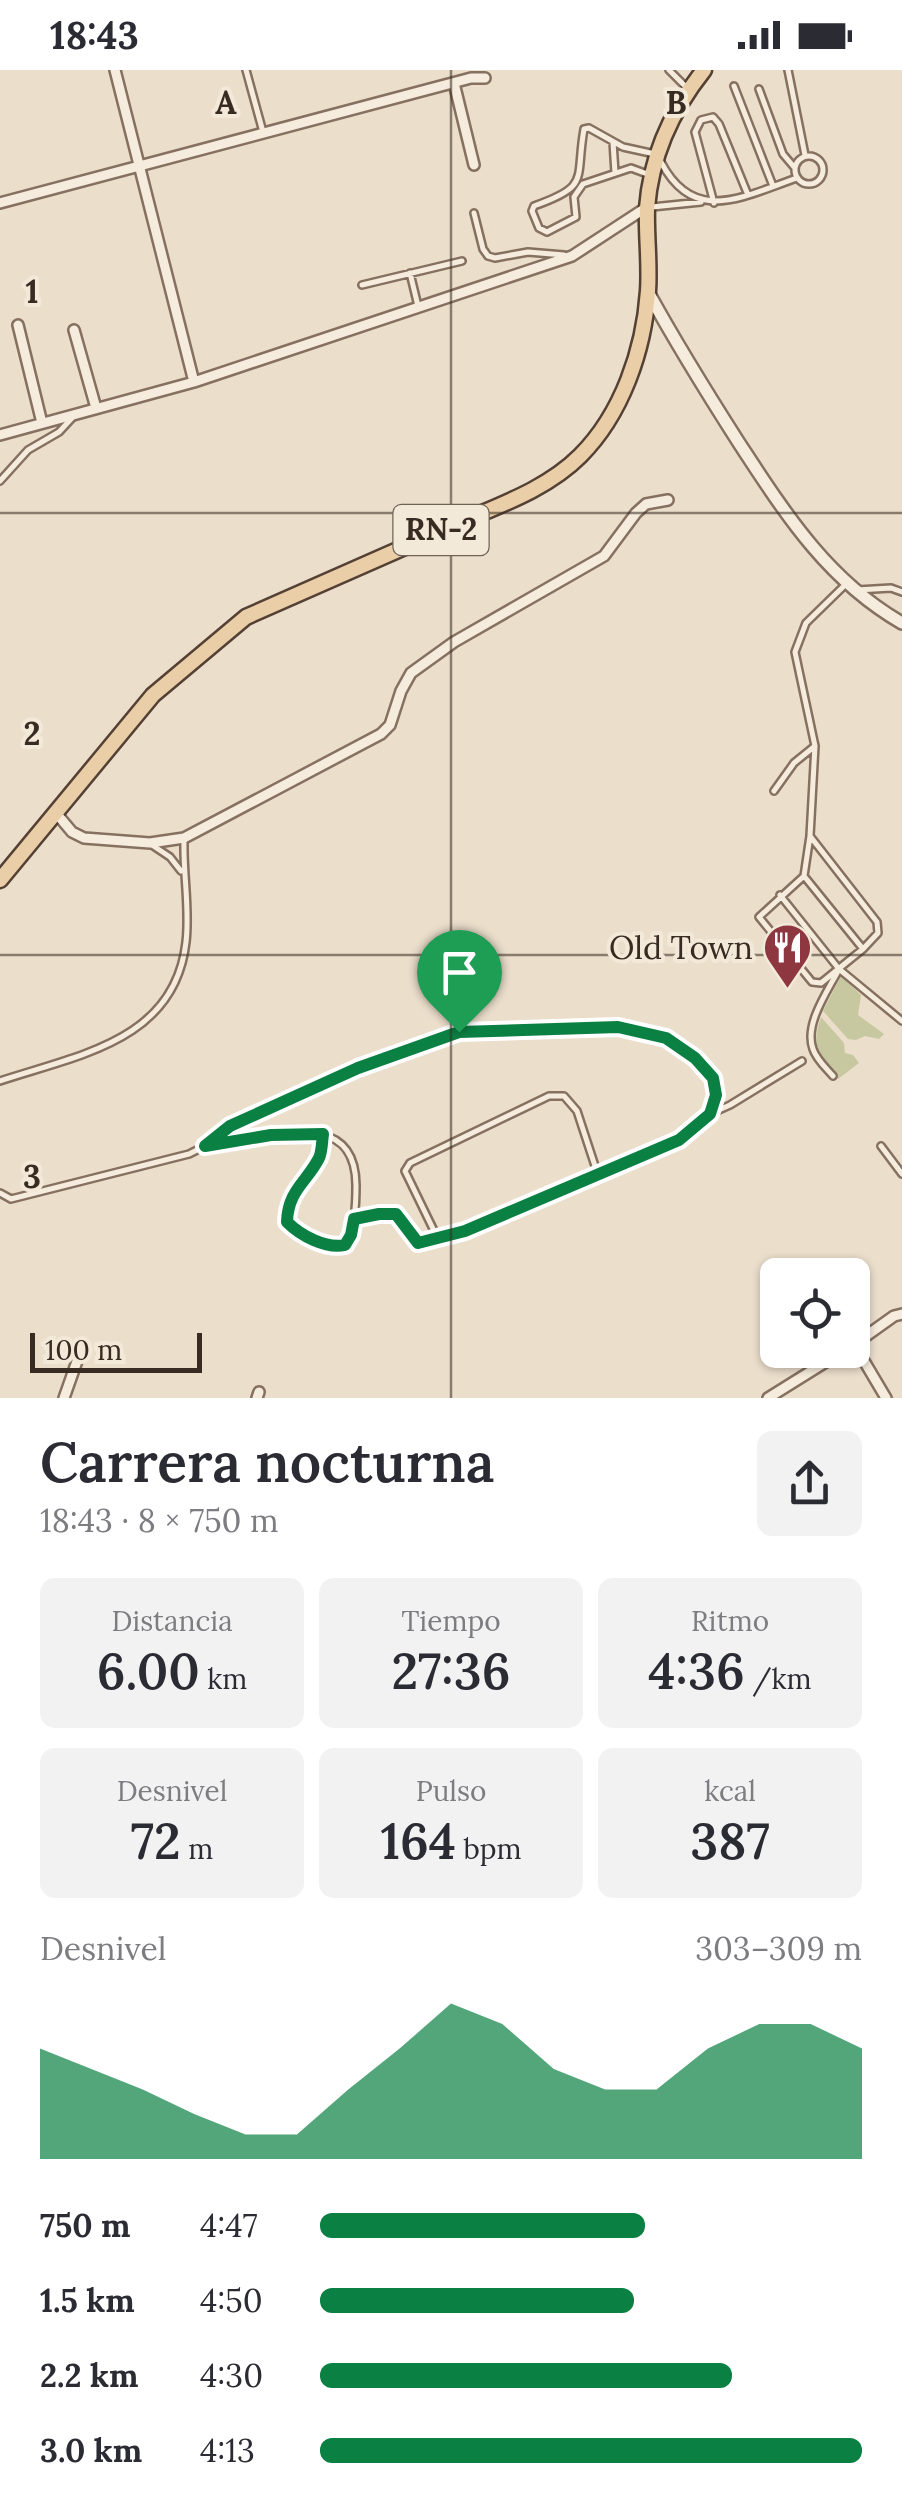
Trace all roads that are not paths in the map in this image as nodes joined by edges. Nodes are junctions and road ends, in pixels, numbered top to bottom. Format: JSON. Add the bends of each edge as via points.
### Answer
{"nodes":[{"id":1,"x":115,"y":70,"type":"edge"},
{"id":2,"x":246,"y":70,"type":"edge"},
{"id":3,"x":669,"y":70,"type":"edge"},
{"id":4,"x":704,"y":70,"type":"edge"},
{"id":5,"x":788,"y":70,"type":"edge"},
{"id":6,"x":478,"y":75,"type":"edge"},
{"id":7,"x":454,"y":82,"type":"junction"},
{"id":8,"x":734,"y":86,"type":"dead end"},
{"id":9,"x":759,"y":89,"type":"dead end"},
{"id":10,"x":688,"y":90,"type":"junction"},
{"id":11,"x":264,"y":132,"type":"junction"},
{"id":12,"x":612,"y":142,"type":"junction"},
{"id":13,"x":657,"y":155,"type":"junction"},
{"id":14,"x":805,"y":156,"type":"junction"},
{"id":15,"x":140,"y":165,"type":"junction"},
{"id":16,"x":474,"y":166,"type":"dead end"},
{"id":17,"x":794,"y":167,"type":"junction"},
{"id":18,"x":615,"y":173,"type":"junction"},
{"id":19,"x":652,"y":177,"type":"junction"},
{"id":20,"x":797,"y":178,"type":"junction"},
{"id":21,"x":773,"y":186,"type":"junction"},
{"id":22,"x":748,"y":194,"type":"junction"},
{"id":23,"x":704,"y":202,"type":"junction"},
{"id":24,"x":714,"y":202,"type":"junction"},
{"id":25,"x":0,"y":203,"type":"edge"},
{"id":26,"x":648,"y":207,"type":"junction"},
{"id":27,"x":474,"y":213,"type":"dead end"},
{"id":28,"x":572,"y":256,"type":"junction"},
{"id":29,"x":462,"y":261,"type":"dead end"},
{"id":30,"x":410,"y":272,"type":"junction"},
{"id":31,"x":362,"y":285,"type":"dead end"},
{"id":32,"x":648,"y":292,"type":"junction"},
{"id":33,"x":418,"y":309,"type":"junction"},
{"id":34,"x":18,"y":325,"type":"dead end"},
{"id":35,"x":74,"y":330,"type":"dead end"},
{"id":36,"x":194,"y":382,"type":"junction"},
{"id":37,"x":96,"y":408,"type":"junction"},
{"id":38,"x":77,"y":414,"type":"junction"},
{"id":39,"x":42,"y":423,"type":"junction"},
{"id":40,"x":0,"y":435,"type":"edge"},
{"id":41,"x":0,"y":481,"type":"edge"},
{"id":42,"x":668,"y":500,"type":"dead end"},
{"id":43,"x":850,"y":587,"type":"junction"},
{"id":44,"x":902,"y":592,"type":"edge"},
{"id":45,"x":902,"y":623,"type":"edge"},
{"id":46,"x":815,"y":746,"type":"junction"},
{"id":47,"x":774,"y":792,"type":"dead end"},
{"id":48,"x":56,"y":813,"type":"junction"},
{"id":49,"x":810,"y":836,"type":"junction"},
{"id":50,"x":184,"y":838,"type":"junction"},
{"id":51,"x":150,"y":843,"type":"junction"},
{"id":52,"x":182,"y":873,"type":"junction"},
{"id":53,"x":804,"y":876,"type":"junction"},
{"id":54,"x":0,"y":880,"type":"edge"},
{"id":55,"x":780,"y":895,"type":"junction"},
{"id":56,"x":863,"y":949,"type":"junction"},
{"id":57,"x":839,"y":969,"type":"junction"},
{"id":58,"x":902,"y":1021,"type":"edge"},
{"id":59,"x":802,"y":1060,"type":"dead end"},
{"id":60,"x":833,"y":1076,"type":"dead end"},
{"id":61,"x":0,"y":1082,"type":"edge"},
{"id":62,"x":710,"y":1114,"type":"junction"},
{"id":63,"x":323,"y":1134,"type":"junction"},
{"id":64,"x":205,"y":1146,"type":"junction"},
{"id":65,"x":881,"y":1146,"type":"dead end"},
{"id":66,"x":597,"y":1172,"type":"junction"},
{"id":67,"x":902,"y":1174,"type":"edge"},
{"id":68,"x":0,"y":1193,"type":"edge"},
{"id":69,"x":354,"y":1219,"type":"junction"},
{"id":70,"x":438,"y":1239,"type":"junction"},
{"id":71,"x":902,"y":1314,"type":"edge"},
{"id":72,"x":870,"y":1333,"type":"edge"},
{"id":73,"x":82,"y":1348,"type":"dead end"},
{"id":74,"x":817,"y":1368,"type":"edge"},
{"id":75,"x":865,"y":1368,"type":"edge"},
{"id":76,"x":64,"y":1398,"type":"edge"},
{"id":77,"x":768,"y":1398,"type":"edge"},
{"id":78,"x":886,"y":1398,"type":"edge"}],
"edges":[{"from":1,"to":15,"type":"street"},
{"from":2,"to":11,"type":"lane"},
{"from":3,"to":10,"type":"lane"},
{"from":4,"to":10,"type":"main road","number":"RN-2"},
{"from":5,"to":14,"type":"lane"},
{"from":6,"to":7,"type":"street"},
{"from":7,"to":11,"type":"street"},
{"from":7,"to":16,"type":"street"},
{"from":8,"to":21,"type":"lane"},
{"from":9,"to":17,"type":"lane"},
{"from":10,"to":13,"type":"main road","number":"RN-2"},
{"from":11,"to":15,"type":"street"},
{"from":12,"to":13,"type":"lane"},
{"from":12,"to":18,"type":"lane"},
{"from":12,"to":18,"type":"lane","via":[[584,129],[579,178],[563,196],[534,206],[539,228],[547,232],[573,220],[580,186]]},
{"from":13,"to":19,"type":"main road","number":"RN-2"},
{"from":13,"to":23,"type":"lane","via":[[670,180]]},
{"from":14,"to":17,"type":"lane"},
{"from":14,"to":20,"type":"lane","via":[[820,161],[821,178],[806,184]]},
{"from":15,"to":25,"type":"street"},
{"from":15,"to":36,"type":"street"},
{"from":17,"to":20,"type":"lane"},
{"from":18,"to":19,"type":"lane","via":[[633,168]]},
{"from":19,"to":26,"type":"main road","number":"RN-2"},
{"from":20,"to":21,"type":"lane"},
{"from":21,"to":22,"type":"lane"},
{"from":22,"to":24,"type":"lane"},
{"from":22,"to":24,"type":"lane","via":[[719,124],[707,118],[695,132]]},
{"from":23,"to":24,"type":"lane"},
{"from":23,"to":26,"type":"lane"},
{"from":26,"to":28,"type":"street"},
{"from":26,"to":32,"type":"main road","number":"RN-2"},
{"from":27,"to":28,"type":"lane","via":[[488,256]]},
{"from":28,"to":33,"type":"street"},
{"from":29,"to":30,"type":"lane"},
{"from":30,"to":31,"type":"lane"},
{"from":30,"to":33,"type":"lane"},
{"from":32,"to":43,"type":"street","via":[[788,518]]},
{"from":32,"to":48,"type":"main road","number":"RN-2","via":[[626,387],[578,458],[522,495],[246,617],[153,695]]},
{"from":33,"to":36,"type":"street"},
{"from":34,"to":39,"type":"street"},
{"from":35,"to":37,"type":"street"},
{"from":36,"to":37,"type":"street"},
{"from":37,"to":38,"type":"street"},
{"from":38,"to":39,"type":"street"},
{"from":38,"to":41,"type":"lane","via":[[28,450]]},
{"from":39,"to":40,"type":"street"},
{"from":42,"to":50,"type":"street","via":[[646,504],[604,556],[411,673],[381,734]]},
{"from":43,"to":44,"type":"lane"},
{"from":43,"to":45,"type":"street"},
{"from":43,"to":46,"type":"lane","via":[[806,623],[795,652]]},
{"from":46,"to":47,"type":"lane"},
{"from":46,"to":49,"type":"lane"},
{"from":48,"to":51,"type":"street","via":[[84,838]]},
{"from":48,"to":54,"type":"main road","number":"RN-2"},
{"from":49,"to":53,"type":"lane"},
{"from":49,"to":56,"type":"lane","via":[[877,922],[878,933]]},
{"from":50,"to":51,"type":"street"},
{"from":50,"to":52,"type":"lane"},
{"from":51,"to":52,"type":"lane"},
{"from":52,"to":61,"type":"lane","via":[[187,938],[173,988],[158,1009],[118,1041]]},
{"from":53,"to":55,"type":"lane"},
{"from":53,"to":56,"type":"lane"},
{"from":55,"to":57,"type":"lane"},
{"from":55,"to":57,"type":"lane","via":[[761,912],[761,922],[812,982],[821,984]]},
{"from":56,"to":57,"type":"lane"},
{"from":57,"to":58,"type":"lane"},
{"from":57,"to":60,"type":"lane","via":[[812,1042]]},
{"from":59,"to":62,"type":"lane"},
{"from":62,"to":64,"type":"lane","via":[[713,1078],[666,1038],[618,1027],[459,1032],[358,1068],[230,1126]]},
{"from":62,"to":66,"type":"lane","via":[[679,1140]]},
{"from":63,"to":64,"type":"lane"},
{"from":63,"to":69,"type":"lane","via":[[347,1148],[356,1165]]},
{"from":63,"to":69,"type":"lane","via":[[319,1158],[294,1192],[287,1222],[332,1248],[345,1245]]},
{"from":64,"to":68,"type":"lane","via":[[11,1198]]},
{"from":65,"to":67,"type":"lane"},
{"from":66,"to":70,"type":"lane"},
{"from":66,"to":70,"type":"lane","via":[[577,1110],[564,1096],[549,1096],[404,1171]]},
{"from":69,"to":70,"type":"lane","via":[[396,1214],[418,1243]]},
{"from":71,"to":72,"type":"street"},
{"from":73,"to":76,"type":"street"},
{"from":74,"to":77,"type":"street"},
{"from":75,"to":78,"type":"street"}]}
